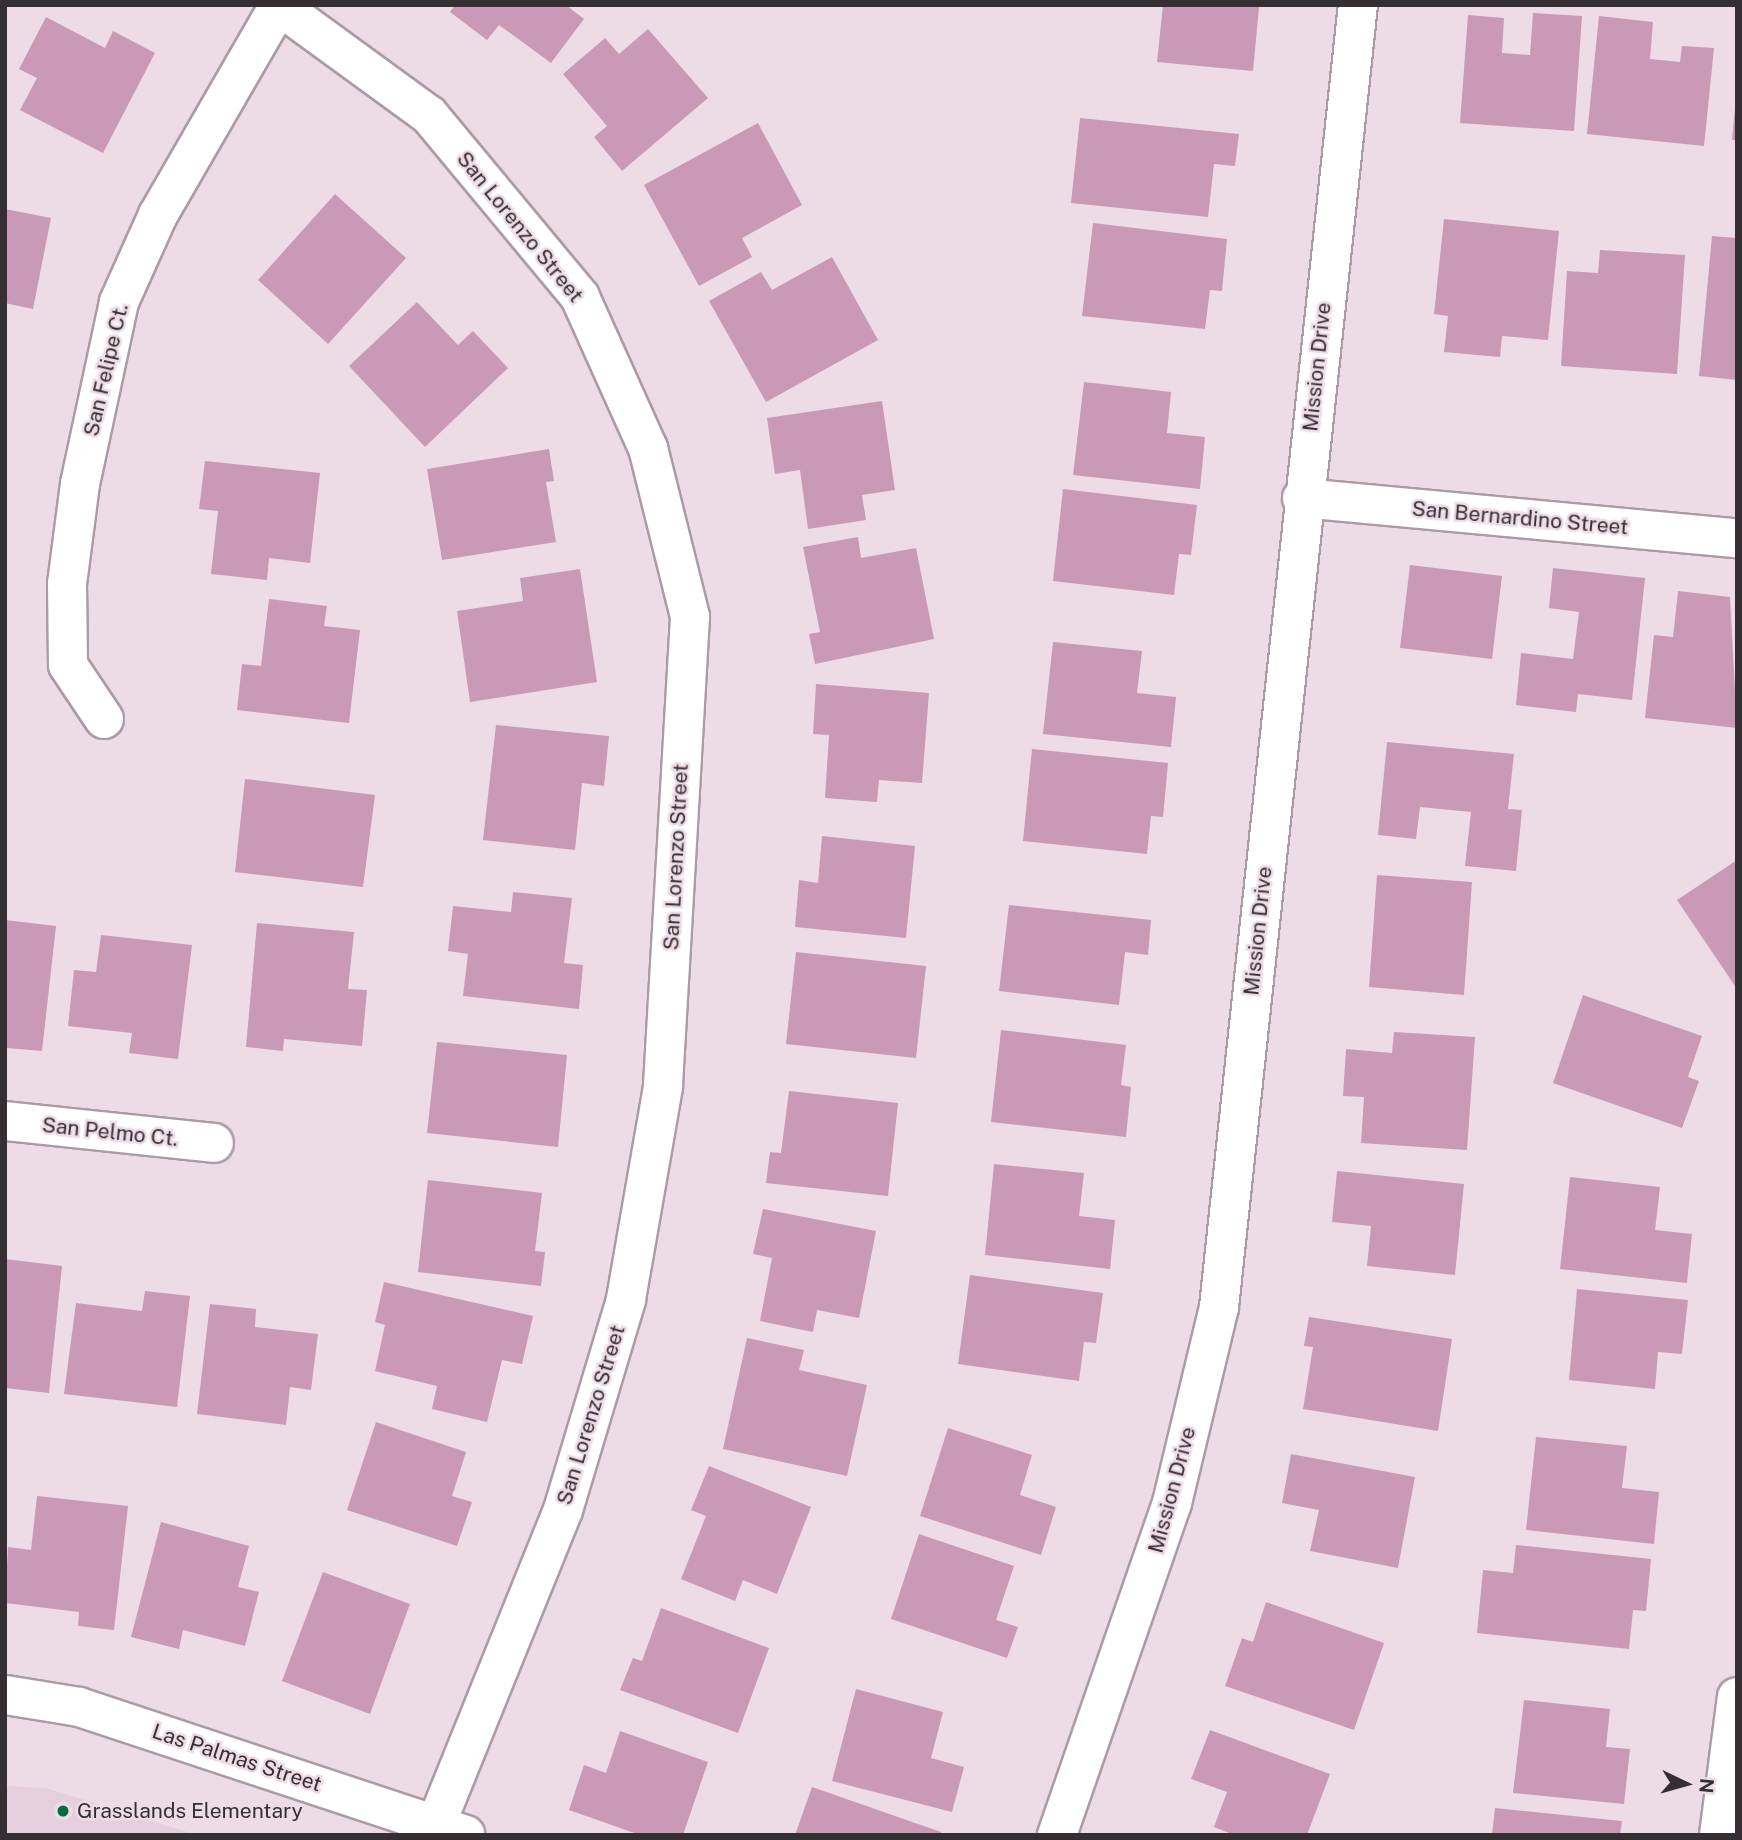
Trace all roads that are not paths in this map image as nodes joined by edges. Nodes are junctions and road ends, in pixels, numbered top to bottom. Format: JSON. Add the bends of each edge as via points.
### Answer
{"nodes":[{"id":1,"x":279,"y":5,"type":"edge"},
{"id":2,"x":1359,"y":5,"type":"edge"},
{"id":3,"x":1303,"y":499,"type":"junction"},
{"id":4,"x":1737,"y":538,"type":"edge"},
{"id":5,"x":104,"y":719,"type":"dead end"},
{"id":6,"x":5,"y":1121,"type":"edge"},
{"id":7,"x":214,"y":1143,"type":"dead end"},
{"id":8,"x":5,"y":1695,"type":"edge"},
{"id":9,"x":1737,"y":1697,"type":"edge"},
{"id":10,"x":451,"y":1828,"type":"edge"},
{"id":11,"x":1057,"y":1835,"type":"edge"},
{"id":12,"x":1718,"y":1835,"type":"edge"}],
"edges":[{"from":1,"to":5,"type":"street","name":"San Felipe Ct.","via":[[158,215],[119,302],[80,484],[67,584],[68,666]]},
{"from":1,"to":10,"type":"street","name":"San Lorenzo Street","via":[[429,115],[580,297],[648,448],[690,617],[663,1087],[626,1300],[564,1510]]},
{"from":2,"to":3,"type":"street","name":"Mission Drive"},
{"from":3,"to":4,"type":"street","name":"San Bernardino Street"},
{"from":3,"to":11,"type":"street","name":"Mission Drive","via":[[1219,1307],[1172,1503]]},
{"from":6,"to":7,"type":"street","name":"San Pelmo Ct."},
{"from":8,"to":10,"type":"street","name":"Las Palmas Street","via":[[79,1707]]},
{"from":9,"to":12,"type":"street"}]}
